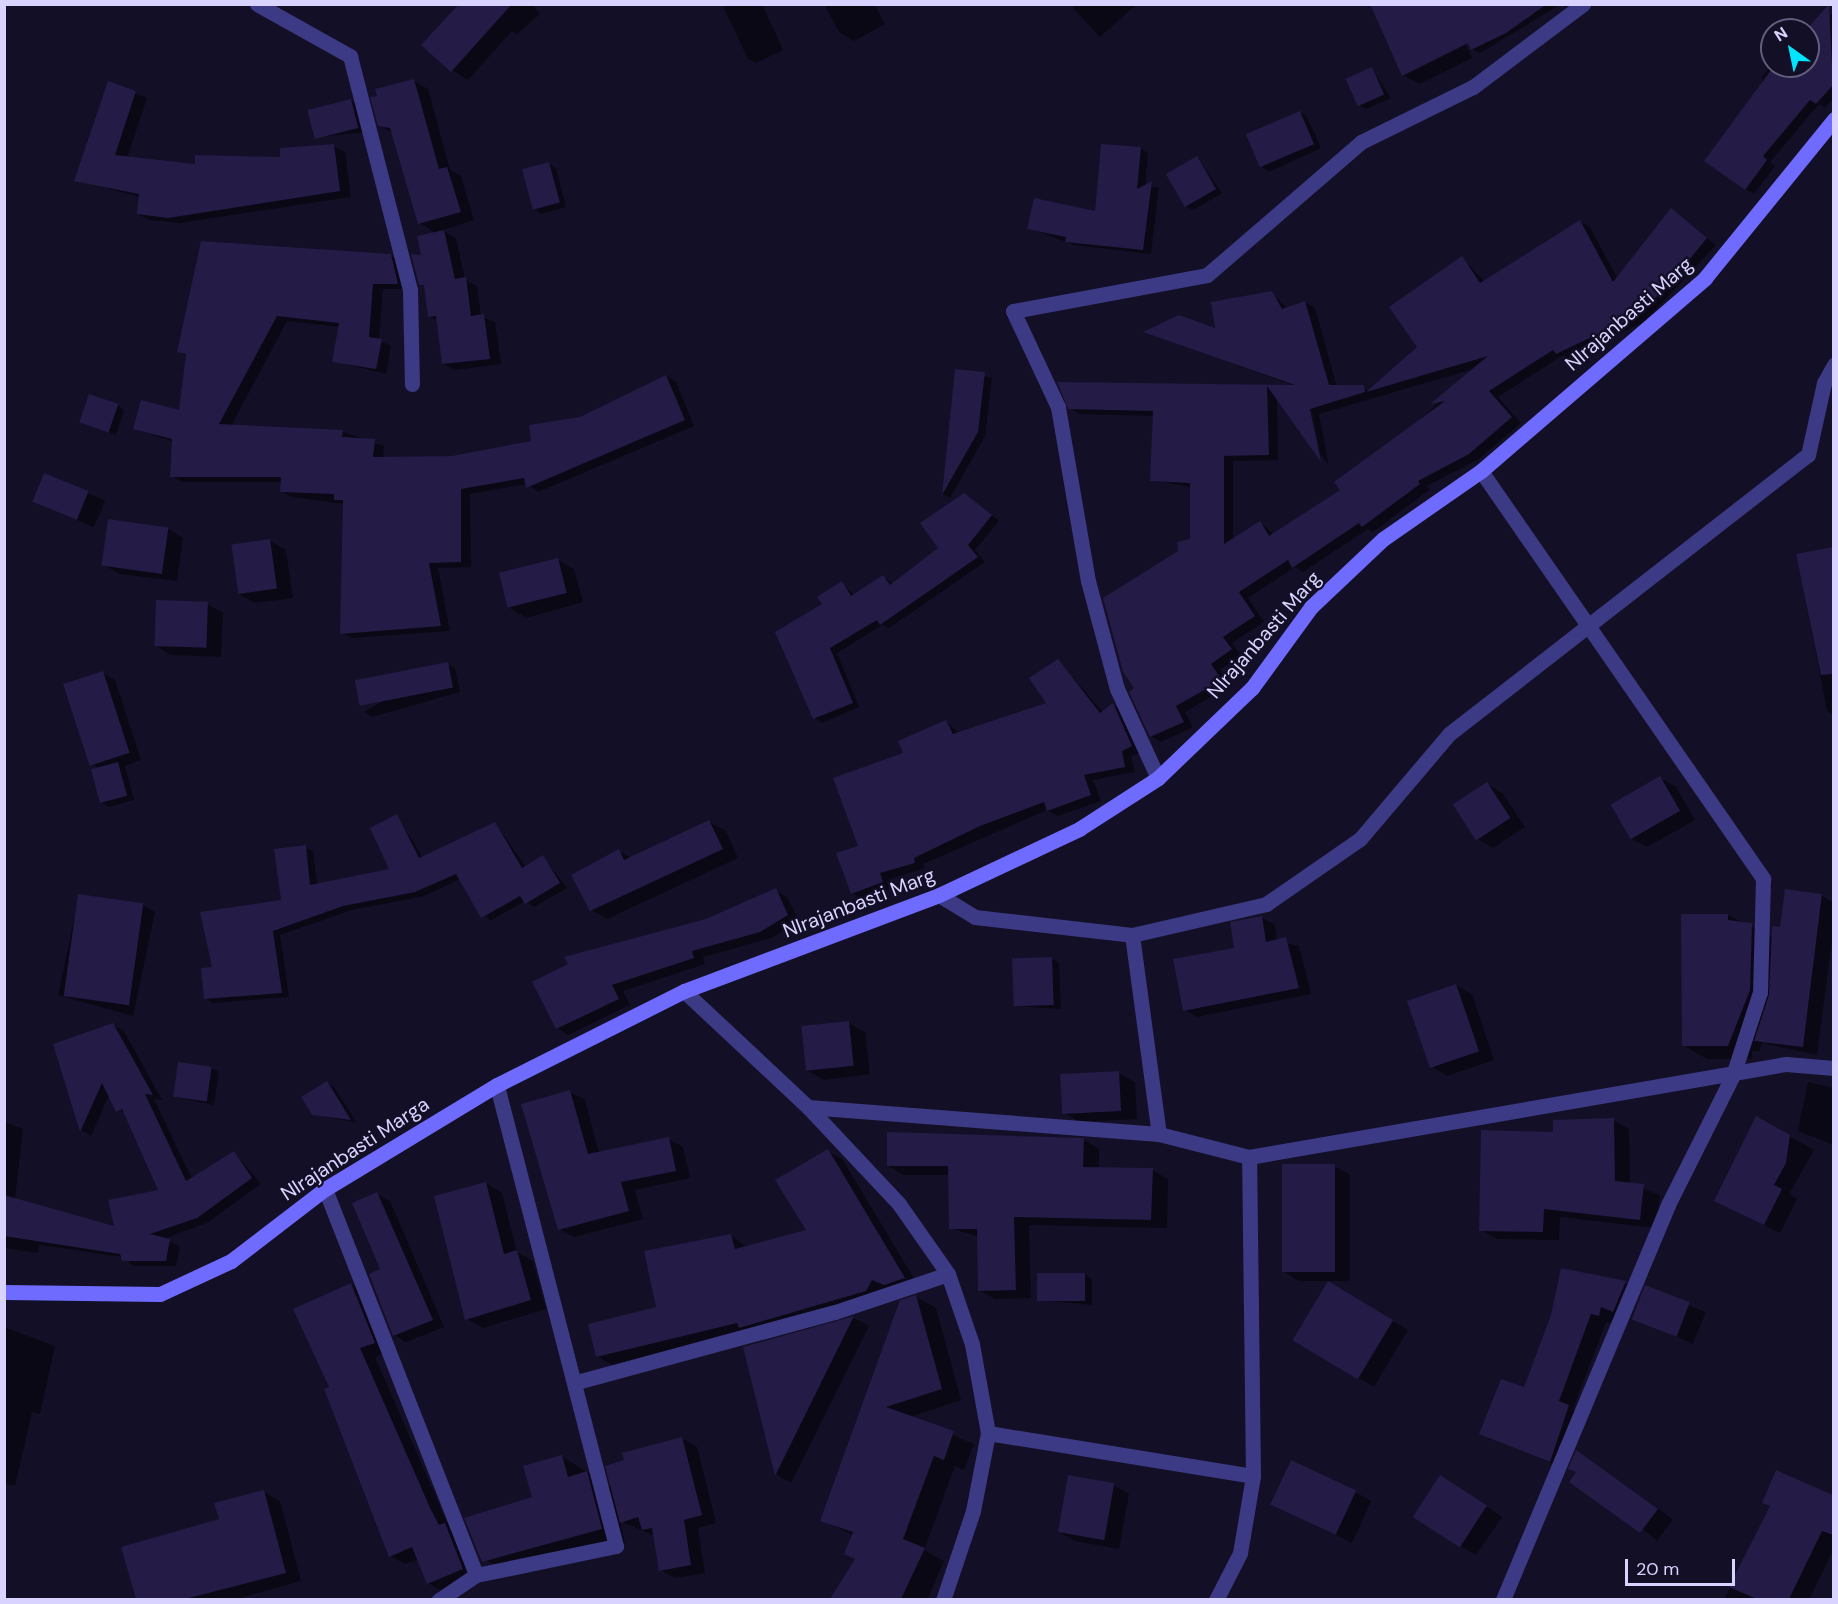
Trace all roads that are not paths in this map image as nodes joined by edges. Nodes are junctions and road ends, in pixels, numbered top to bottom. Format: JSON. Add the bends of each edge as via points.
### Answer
{"nodes":[{"id":1,"x":257,"y":4,"type":"edge"},
{"id":2,"x":1583,"y":4,"type":"edge"},
{"id":3,"x":1833,"y":119,"type":"edge"},
{"id":4,"x":1833,"y":365,"type":"edge"},
{"id":5,"x":412,"y":384,"type":"dead end"},
{"id":6,"x":1481,"y":471,"type":"junction"},
{"id":7,"x":1586,"y":631,"type":"junction"},
{"id":8,"x":1158,"y":778,"type":"junction"},
{"id":9,"x":939,"y":895,"type":"junction"},
{"id":10,"x":1132,"y":935,"type":"junction"},
{"id":11,"x":684,"y":991,"type":"junction"},
{"id":12,"x":1833,"y":1068,"type":"edge"},
{"id":13,"x":1733,"y":1075,"type":"junction"},
{"id":14,"x":496,"y":1085,"type":"junction"},
{"id":15,"x":808,"y":1107,"type":"junction"},
{"id":16,"x":1160,"y":1134,"type":"junction"},
{"id":17,"x":1248,"y":1157,"type":"junction"},
{"id":18,"x":325,"y":1189,"type":"junction"},
{"id":19,"x":948,"y":1274,"type":"junction"},
{"id":20,"x":4,"y":1292,"type":"edge"},
{"id":21,"x":577,"y":1382,"type":"junction"},
{"id":22,"x":988,"y":1433,"type":"junction"},
{"id":23,"x":1253,"y":1476,"type":"junction"},
{"id":24,"x":476,"y":1575,"type":"junction"},
{"id":25,"x":439,"y":1599,"type":"edge"},
{"id":26,"x":943,"y":1599,"type":"edge"},
{"id":27,"x":1216,"y":1599,"type":"edge"},
{"id":28,"x":1503,"y":1599,"type":"edge"}],
"edges":[{"from":1,"to":5,"type":"street","via":[[350,56],[411,290]]},
{"from":2,"to":8,"type":"street","via":[[1473,87],[1361,142],[1207,275],[1013,311],[1058,407],[1089,581],[1117,688]]},
{"from":3,"to":6,"type":"street","name":"NIrajanbasti Marg","via":[[1705,278]]},
{"from":4,"to":7,"type":"street","via":[[1824,383],[1808,455]]},
{"from":6,"to":7,"type":"street"},
{"from":6,"to":8,"type":"street","name":"NIrajanbasti Marg","via":[[1383,539],[1311,607],[1252,688]]},
{"from":7,"to":10,"type":"street","via":[[1449,734],[1360,839],[1266,904]]},
{"from":7,"to":13,"type":"street","via":[[1762,879],[1760,992]]},
{"from":8,"to":9,"type":"street","name":"NIrajanbasti Marg","via":[[1079,829]]},
{"from":9,"to":10,"type":"street","via":[[975,917]]},
{"from":9,"to":11,"type":"street","name":"NIrajanbasti Marg"},
{"from":10,"to":16,"type":"street"},
{"from":11,"to":14,"type":"street","name":"NIrajanbasti Marga"},
{"from":11,"to":15,"type":"street"},
{"from":12,"to":13,"type":"street","via":[[1786,1064]]},
{"from":13,"to":17,"type":"street","via":[[1505,1109]]},
{"from":13,"to":28,"type":"street","via":[[1668,1205]]},
{"from":14,"to":18,"type":"street","name":"NIrajanbasti Marga"},
{"from":14,"to":21,"type":"street"},
{"from":15,"to":16,"type":"street"},
{"from":15,"to":19,"type":"street","via":[[899,1204]]},
{"from":16,"to":17,"type":"street"},
{"from":17,"to":23,"type":"street"},
{"from":18,"to":20,"type":"street","name":"NIrajanbasti Marga","via":[[231,1261],[160,1294]]},
{"from":18,"to":24,"type":"street"},
{"from":19,"to":21,"type":"street","via":[[835,1312]]},
{"from":19,"to":22,"type":"street","via":[[972,1344]]},
{"from":21,"to":24,"type":"street","via":[[616,1546]]},
{"from":22,"to":23,"type":"street"},
{"from":22,"to":26,"type":"street","via":[[974,1511]]},
{"from":23,"to":27,"type":"street","via":[[1240,1553]]},
{"from":24,"to":25,"type":"street"}]}
